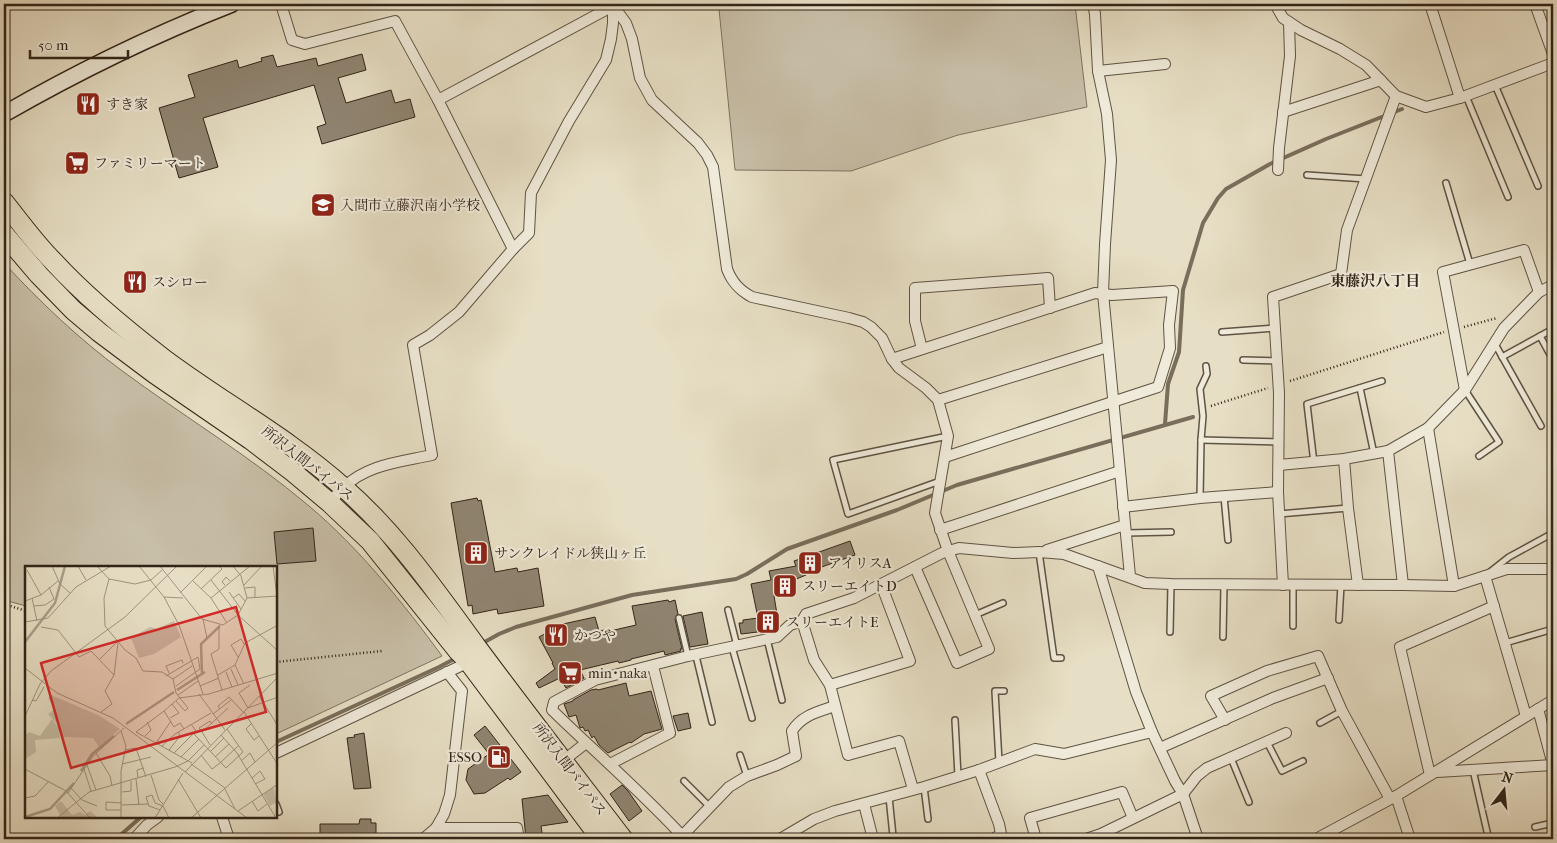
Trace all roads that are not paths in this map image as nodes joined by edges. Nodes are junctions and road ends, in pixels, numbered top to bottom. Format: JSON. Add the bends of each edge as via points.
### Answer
{"nodes":[{"id":1,"x":232,"y":4,"type":"edge"},
{"id":2,"x":281,"y":4,"type":"edge"},
{"id":3,"x":1092,"y":4,"type":"edge"},
{"id":4,"x":1275,"y":4,"type":"edge"},
{"id":5,"x":1430,"y":4,"type":"edge"},
{"id":6,"x":1535,"y":4,"type":"edge"},
{"id":7,"x":612,"y":5,"type":"edge"},
{"id":8,"x":1289,"y":22,"type":"junction"},
{"id":9,"x":1553,"y":54,"type":"edge"},
{"id":10,"x":1553,"y":63,"type":"edge"},
{"id":11,"x":1165,"y":64,"type":"dead end"},
{"id":12,"x":1098,"y":71,"type":"junction"},
{"id":13,"x":1380,"y":80,"type":"junction"},
{"id":14,"x":1496,"y":85,"type":"junction"},
{"id":15,"x":1396,"y":96,"type":"junction"},
{"id":16,"x":1463,"y":97,"type":"junction"},
{"id":17,"x":438,"y":100,"type":"junction"},
{"id":18,"x":1283,"y":112,"type":"junction"},
{"id":19,"x":4,"y":114,"type":"edge"},
{"id":20,"x":1278,"y":170,"type":"dead end"},
{"id":21,"x":1307,"y":175,"type":"dead end"},
{"id":22,"x":1366,"y":179,"type":"junction"},
{"id":23,"x":1446,"y":183,"type":"dead end"},
{"id":24,"x":1538,"y":186,"type":"dead end"},
{"id":25,"x":1508,"y":196,"type":"dead end"},
{"id":26,"x":4,"y":202,"type":"edge"},
{"id":27,"x":4,"y":234,"type":"edge"},
{"id":28,"x":512,"y":249,"type":"junction"},
{"id":29,"x":1470,"y":264,"type":"junction"},
{"id":30,"x":1553,"y":285,"type":"edge"},
{"id":31,"x":1539,"y":292,"type":"junction"},
{"id":32,"x":1103,"y":293,"type":"junction"},
{"id":33,"x":1050,"y":308,"type":"junction"},
{"id":34,"x":1275,"y":328,"type":"junction"},
{"id":35,"x":1553,"y":329,"type":"edge"},
{"id":36,"x":1222,"y":332,"type":"dead end"},
{"id":37,"x":1540,"y":336,"type":"junction"},
{"id":38,"x":1494,"y":343,"type":"junction"},
{"id":39,"x":1108,"y":347,"type":"junction"},
{"id":40,"x":922,"y":349,"type":"junction"},
{"id":41,"x":1502,"y":357,"type":"junction"},
{"id":42,"x":892,"y":359,"type":"junction"},
{"id":43,"x":1243,"y":360,"type":"dead end"},
{"id":44,"x":1553,"y":360,"type":"edge"},
{"id":45,"x":1277,"y":361,"type":"junction"},
{"id":46,"x":1206,"y":366,"type":"dead end"},
{"id":47,"x":1382,"y":381,"type":"dead end"},
{"id":48,"x":1360,"y":388,"type":"junction"},
{"id":49,"x":1465,"y":390,"type":"junction"},
{"id":50,"x":938,"y":400,"type":"junction"},
{"id":51,"x":1113,"y":402,"type":"junction"},
{"id":52,"x":1541,"y":426,"type":"dead end"},
{"id":53,"x":1428,"y":428,"type":"junction"},
{"id":54,"x":948,"y":436,"type":"junction"},
{"id":55,"x":1201,"y":440,"type":"junction"},
{"id":56,"x":1279,"y":442,"type":"junction"},
{"id":57,"x":1388,"y":451,"type":"junction"},
{"id":58,"x":1374,"y":454,"type":"junction"},
{"id":59,"x":1479,"y":456,"type":"dead end"},
{"id":60,"x":945,"y":457,"type":"junction"},
{"id":61,"x":1344,"y":459,"type":"junction"},
{"id":62,"x":1314,"y":463,"type":"junction"},
{"id":63,"x":1279,"y":465,"type":"junction"},
{"id":64,"x":1120,"y":471,"type":"junction"},
{"id":65,"x":940,"y":483,"type":"junction"},
{"id":66,"x":343,"y":487,"type":"junction"},
{"id":67,"x":1278,"y":492,"type":"junction"},
{"id":68,"x":1224,"y":496,"type":"junction"},
{"id":69,"x":1200,"y":498,"type":"junction"},
{"id":70,"x":330,"y":503,"type":"junction"},
{"id":71,"x":1123,"y":508,"type":"junction"},
{"id":72,"x":1348,"y":508,"type":"junction"},
{"id":73,"x":1279,"y":514,"type":"junction"},
{"id":74,"x":1125,"y":529,"type":"junction"},
{"id":75,"x":940,"y":530,"type":"junction"},
{"id":76,"x":1171,"y":532,"type":"dead end"},
{"id":77,"x":1553,"y":533,"type":"edge"},
{"id":78,"x":1228,"y":540,"type":"dead end"},
{"id":79,"x":948,"y":551,"type":"junction"},
{"id":80,"x":1039,"y":552,"type":"junction"},
{"id":81,"x":1098,"y":566,"type":"junction"},
{"id":82,"x":915,"y":567,"type":"junction"},
{"id":83,"x":1553,"y":569,"type":"edge"},
{"id":84,"x":1130,"y":576,"type":"junction"},
{"id":85,"x":1485,"y":576,"type":"junction"},
{"id":86,"x":881,"y":584,"type":"junction"},
{"id":87,"x":1171,"y":584,"type":"junction"},
{"id":88,"x":1224,"y":585,"type":"junction"},
{"id":89,"x":1294,"y":585,"type":"junction"},
{"id":90,"x":1341,"y":585,"type":"junction"},
{"id":91,"x":1358,"y":585,"type":"junction"},
{"id":92,"x":1404,"y":585,"type":"junction"},
{"id":93,"x":1283,"y":586,"type":"junction"},
{"id":94,"x":1454,"y":586,"type":"junction"},
{"id":95,"x":1003,"y":603,"type":"dead end"},
{"id":96,"x":1494,"y":606,"type":"junction"},
{"id":97,"x":728,"y":610,"type":"dead end"},
{"id":98,"x":974,"y":615,"type":"junction"},
{"id":99,"x":679,"y":618,"type":"dead end"},
{"id":100,"x":802,"y":620,"type":"junction"},
{"id":101,"x":1339,"y":620,"type":"dead end"},
{"id":102,"x":1292,"y":626,"type":"dead end"},
{"id":103,"x":1553,"y":629,"type":"edge"},
{"id":104,"x":1170,"y":632,"type":"dead end"},
{"id":105,"x":1223,"y":636,"type":"dead end"},
{"id":106,"x":767,"y":639,"type":"junction"},
{"id":107,"x":1504,"y":643,"type":"junction"},
{"id":108,"x":734,"y":646,"type":"junction"},
{"id":109,"x":471,"y":655,"type":"junction"},
{"id":110,"x":692,"y":656,"type":"junction"},
{"id":111,"x":1061,"y":658,"type":"dead end"},
{"id":112,"x":653,"y":666,"type":"junction"},
{"id":113,"x":447,"y":672,"type":"junction"},
{"id":114,"x":1328,"y":678,"type":"junction"},
{"id":115,"x":830,"y":685,"type":"junction"},
{"id":116,"x":1004,"y":691,"type":"dead end"},
{"id":117,"x":782,"y":700,"type":"dead end"},
{"id":118,"x":1553,"y":700,"type":"edge"},
{"id":119,"x":835,"y":706,"type":"junction"},
{"id":120,"x":1538,"y":709,"type":"junction"},
{"id":121,"x":1342,"y":712,"type":"junction"},
{"id":122,"x":1526,"y":716,"type":"junction"},
{"id":123,"x":752,"y":718,"type":"dead end"},
{"id":124,"x":955,"y":720,"type":"dead end"},
{"id":125,"x":1225,"y":720,"type":"junction"},
{"id":126,"x":712,"y":722,"type":"dead end"},
{"id":127,"x":1320,"y":724,"type":"dead end"},
{"id":128,"x":1152,"y":732,"type":"junction"},
{"id":129,"x":1286,"y":733,"type":"dead end"},
{"id":130,"x":1267,"y":742,"type":"junction"},
{"id":131,"x":586,"y":744,"type":"junction"},
{"id":132,"x":1160,"y":748,"type":"junction"},
{"id":133,"x":278,"y":752,"type":"edge"},
{"id":134,"x":740,"y":755,"type":"dead end"},
{"id":135,"x":1230,"y":758,"type":"junction"},
{"id":136,"x":563,"y":761,"type":"junction"},
{"id":137,"x":1303,"y":761,"type":"dead end"},
{"id":138,"x":999,"y":762,"type":"junction"},
{"id":139,"x":610,"y":764,"type":"junction"},
{"id":140,"x":1553,"y":765,"type":"edge"},
{"id":141,"x":980,"y":770,"type":"junction"},
{"id":142,"x":1473,"y":770,"type":"junction"},
{"id":143,"x":1432,"y":773,"type":"junction"},
{"id":144,"x":747,"y":776,"type":"junction"},
{"id":145,"x":958,"y":776,"type":"junction"},
{"id":146,"x":684,"y":781,"type":"dead end"},
{"id":147,"x":919,"y":788,"type":"junction"},
{"id":148,"x":1183,"y":794,"type":"junction"},
{"id":149,"x":889,"y":797,"type":"junction"},
{"id":150,"x":1393,"y":798,"type":"junction"},
{"id":151,"x":1250,"y":802,"type":"dead end"},
{"id":152,"x":864,"y":804,"type":"junction"},
{"id":153,"x":710,"y":807,"type":"junction"},
{"id":154,"x":157,"y":818,"type":"edge"},
{"id":155,"x":222,"y":818,"type":"edge"},
{"id":156,"x":1133,"y":818,"type":"junction"},
{"id":157,"x":928,"y":819,"type":"dead end"},
{"id":158,"x":1553,"y":823,"type":"edge"},
{"id":159,"x":1535,"y":827,"type":"dead end"},
{"id":160,"x":436,"y":828,"type":"junction"},
{"id":161,"x":893,"y":836,"type":"dead end"},
{"id":162,"x":684,"y":837,"type":"edge"},
{"id":163,"x":134,"y":839,"type":"edge"},
{"id":164,"x":229,"y":839,"type":"edge"},
{"id":165,"x":423,"y":839,"type":"edge"},
{"id":166,"x":519,"y":839,"type":"edge"},
{"id":167,"x":601,"y":839,"type":"edge"},
{"id":168,"x":623,"y":839,"type":"edge"},
{"id":169,"x":780,"y":839,"type":"edge"},
{"id":170,"x":873,"y":839,"type":"edge"},
{"id":171,"x":993,"y":839,"type":"edge"},
{"id":172,"x":1036,"y":839,"type":"edge"},
{"id":173,"x":1086,"y":839,"type":"edge"},
{"id":174,"x":1198,"y":839,"type":"edge"},
{"id":175,"x":1316,"y":839,"type":"edge"},
{"id":176,"x":1410,"y":839,"type":"edge"},
{"id":177,"x":1475,"y":839,"type":"edge"}],
"edges":[{"from":1,"to":19,"type":"street","via":[[112,56]]},
{"from":2,"to":17,"type":"street","via":[[292,40],[305,44],[395,21]]},
{"from":3,"to":12,"type":"street"},
{"from":4,"to":8,"type":"street"},
{"from":5,"to":16,"type":"street"},
{"from":6,"to":9,"type":"street"},
{"from":7,"to":17,"type":"street"},
{"from":7,"to":28,"type":"street","via":[[613,23],[606,60],[569,121],[532,193],[529,233]]},
{"from":7,"to":42,"type":"street","via":[[626,23],[640,78],[652,100],[698,143],[713,168],[731,280],[752,297],[863,322],[882,338]]},
{"from":8,"to":13,"type":"street","via":[[1366,65]]},
{"from":8,"to":18,"type":"street","via":[[1290,56]]},
{"from":10,"to":14,"type":"street"},
{"from":11,"to":12,"type":"street"},
{"from":12,"to":32,"type":"street","via":[[1107,114],[1111,160]]},
{"from":13,"to":15,"type":"street"},
{"from":13,"to":18,"type":"street"},
{"from":14,"to":16,"type":"street"},
{"from":14,"to":24,"type":"lane"},
{"from":15,"to":16,"type":"street","via":[[1426,107]]},
{"from":15,"to":22,"type":"street"},
{"from":16,"to":25,"type":"lane"},
{"from":17,"to":28,"type":"street"},
{"from":18,"to":20,"type":"street"},
{"from":21,"to":22,"type":"lane"},
{"from":22,"to":34,"type":"street","via":[[1347,230],[1341,274],[1272,296]]},
{"from":23,"to":29,"type":"lane"},
{"from":26,"to":66,"type":"highway","name":"所沢入間バイパス","via":[[52,260],[112,318]]},
{"from":27,"to":70,"type":"highway","name":"所沢入間バイパス","via":[[39,275],[99,332],[251,440]]},
{"from":28,"to":66,"type":"street","via":[[459,312],[413,345],[432,455],[378,466]]},
{"from":29,"to":31,"type":"street","via":[[1524,250]]},
{"from":29,"to":49,"type":"street","via":[[1443,272]]},
{"from":30,"to":31,"type":"street"},
{"from":31,"to":38,"type":"street"},
{"from":32,"to":33,"type":"street"},
{"from":32,"to":39,"type":"street"},
{"from":32,"to":51,"type":"street","via":[[1173,291],[1170,348],[1158,386]]},
{"from":33,"to":40,"type":"street"},
{"from":33,"to":40,"type":"street","via":[[1048,278],[915,288],[915,321]]},
{"from":34,"to":36,"type":"lane"},
{"from":34,"to":45,"type":"street"},
{"from":35,"to":37,"type":"lane"},
{"from":37,"to":41,"type":"lane"},
{"from":37,"to":44,"type":"lane"},
{"from":38,"to":41,"type":"lane"},
{"from":38,"to":49,"type":"street"},
{"from":39,"to":50,"type":"street"},
{"from":39,"to":51,"type":"street"},
{"from":40,"to":42,"type":"street"},
{"from":41,"to":52,"type":"lane"},
{"from":42,"to":50,"type":"street"},
{"from":43,"to":45,"type":"lane"},
{"from":45,"to":56,"type":"street"},
{"from":46,"to":55,"type":"lane","via":[[1207,374],[1200,389],[1204,416]]},
{"from":47,"to":48,"type":"lane"},
{"from":48,"to":58,"type":"lane"},
{"from":48,"to":62,"type":"lane","via":[[1307,404]]},
{"from":49,"to":53,"type":"street"},
{"from":49,"to":59,"type":"lane","via":[[1499,442]]},
{"from":50,"to":54,"type":"street"},
{"from":51,"to":60,"type":"street"},
{"from":51,"to":64,"type":"street"},
{"from":53,"to":57,"type":"street"},
{"from":53,"to":94,"type":"street"},
{"from":54,"to":60,"type":"street"},
{"from":54,"to":65,"type":"lane","via":[[833,460],[848,514]]},
{"from":55,"to":56,"type":"lane"},
{"from":55,"to":69,"type":"lane"},
{"from":56,"to":63,"type":"street"},
{"from":57,"to":58,"type":"street"},
{"from":57,"to":92,"type":"street"},
{"from":58,"to":61,"type":"street"},
{"from":60,"to":65,"type":"street"},
{"from":61,"to":62,"type":"street"},
{"from":61,"to":72,"type":"street"},
{"from":62,"to":63,"type":"street"},
{"from":63,"to":67,"type":"street"},
{"from":64,"to":71,"type":"street"},
{"from":64,"to":75,"type":"street"},
{"from":65,"to":75,"type":"street","via":[[935,513]]},
{"from":66,"to":70,"type":"street"},
{"from":66,"to":109,"type":"highway","name":"所沢入間バイパス","via":[[382,525],[415,564]]},
{"from":67,"to":68,"type":"street"},
{"from":67,"to":73,"type":"street"},
{"from":68,"to":69,"type":"street"},
{"from":68,"to":78,"type":"lane"},
{"from":69,"to":71,"type":"street"},
{"from":70,"to":109,"type":"highway","name":"所沢入間バイパス","via":[[370,541]]},
{"from":71,"to":74,"type":"street"},
{"from":72,"to":73,"type":"lane"},
{"from":72,"to":91,"type":"street"},
{"from":73,"to":93,"type":"street"},
{"from":74,"to":76,"type":"lane"},
{"from":74,"to":80,"type":"street"},
{"from":74,"to":84,"type":"street"},
{"from":75,"to":79,"type":"street"},
{"from":77,"to":85,"type":"lane","via":[[1509,557]]},
{"from":79,"to":80,"type":"street","via":[[959,548]]},
{"from":79,"to":82,"type":"street"},
{"from":79,"to":98,"type":"street"},
{"from":80,"to":81,"type":"street","via":[[1064,554]]},
{"from":80,"to":111,"type":"lane","via":[[1054,658]]},
{"from":81,"to":84,"type":"street"},
{"from":81,"to":128,"type":"street","via":[[1136,692]]},
{"from":82,"to":86,"type":"street"},
{"from":82,"to":98,"type":"street","via":[[957,664],[989,649]]},
{"from":83,"to":85,"type":"street","via":[[1507,569]]},
{"from":84,"to":87,"type":"street","via":[[1146,583]]},
{"from":85,"to":94,"type":"street"},
{"from":85,"to":96,"type":"street"},
{"from":86,"to":100,"type":"street","via":[[854,598],[806,614]]},
{"from":86,"to":115,"type":"street","via":[[910,661]]},
{"from":87,"to":88,"type":"street"},
{"from":87,"to":104,"type":"lane"},
{"from":88,"to":93,"type":"street"},
{"from":88,"to":105,"type":"lane"},
{"from":89,"to":90,"type":"street"},
{"from":89,"to":93,"type":"street"},
{"from":89,"to":102,"type":"lane"},
{"from":90,"to":91,"type":"street"},
{"from":90,"to":101,"type":"lane"},
{"from":91,"to":92,"type":"street"},
{"from":92,"to":94,"type":"street"},
{"from":95,"to":98,"type":"lane"},
{"from":96,"to":107,"type":"street"},
{"from":96,"to":143,"type":"street","via":[[1400,647]]},
{"from":97,"to":108,"type":"lane"},
{"from":99,"to":110,"type":"lane"},
{"from":100,"to":106,"type":"street"},
{"from":100,"to":115,"type":"street","via":[[814,660]]},
{"from":103,"to":107,"type":"lane"},
{"from":106,"to":108,"type":"street"},
{"from":106,"to":117,"type":"lane"},
{"from":107,"to":122,"type":"street"},
{"from":108,"to":110,"type":"street"},
{"from":108,"to":123,"type":"lane"},
{"from":109,"to":113,"type":"street"},
{"from":109,"to":136,"type":"highway","name":"所沢入間バイパス"},
{"from":109,"to":167,"type":"highway","name":"所沢入間バイパス"},
{"from":110,"to":112,"type":"street"},
{"from":110,"to":126,"type":"lane"},
{"from":112,"to":131,"type":"street","via":[[595,680],[554,702],[552,710]]},
{"from":112,"to":139,"type":"street","via":[[670,733]]},
{"from":113,"to":133,"type":"street"},
{"from":113,"to":160,"type":"street","via":[[462,691],[450,795]]},
{"from":114,"to":121,"type":"street"},
{"from":114,"to":125,"type":"street"},
{"from":114,"to":125,"type":"street","via":[[1318,656],[1267,671],[1212,696]]},
{"from":115,"to":119,"type":"street"},
{"from":116,"to":138,"type":"lane","via":[[995,691]]},
{"from":118,"to":120,"type":"street"},
{"from":119,"to":144,"type":"street","via":[[807,715],[796,724],[792,731],[796,756]]},
{"from":119,"to":147,"type":"street","via":[[848,755],[899,741]]},
{"from":120,"to":122,"type":"street"},
{"from":120,"to":140,"type":"street"},
{"from":121,"to":127,"type":"lane"},
{"from":121,"to":150,"type":"street"},
{"from":122,"to":143,"type":"street"},
{"from":124,"to":145,"type":"lane"},
{"from":125,"to":132,"type":"street"},
{"from":128,"to":132,"type":"street"},
{"from":128,"to":138,"type":"street","via":[[1064,754],[1034,749]]},
{"from":129,"to":130,"type":"street"},
{"from":130,"to":135,"type":"street"},
{"from":130,"to":137,"type":"lane","via":[[1282,771]]},
{"from":131,"to":136,"type":"street"},
{"from":131,"to":139,"type":"street"},
{"from":132,"to":148,"type":"street"},
{"from":134,"to":144,"type":"lane"},
{"from":135,"to":148,"type":"street","via":[[1207,768]]},
{"from":135,"to":151,"type":"lane"},
{"from":136,"to":168,"type":"highway","name":"所沢入間バイパス"},
{"from":138,"to":141,"type":"street"},
{"from":139,"to":162,"type":"street"},
{"from":140,"to":142,"type":"street"},
{"from":141,"to":145,"type":"street"},
{"from":141,"to":171,"type":"street","via":[[1001,834]]},
{"from":142,"to":143,"type":"street"},
{"from":142,"to":177,"type":"lane","via":[[1488,836]]},
{"from":143,"to":150,"type":"street"},
{"from":144,"to":153,"type":"street","via":[[729,787]]},
{"from":145,"to":147,"type":"street"},
{"from":146,"to":153,"type":"lane"},
{"from":147,"to":149,"type":"street"},
{"from":147,"to":157,"type":"lane"},
{"from":148,"to":156,"type":"street"},
{"from":148,"to":174,"type":"street"},
{"from":149,"to":152,"type":"street"},
{"from":149,"to":161,"type":"lane"},
{"from":150,"to":175,"type":"street"},
{"from":150,"to":176,"type":"street"},
{"from":152,"to":169,"type":"street","via":[[814,819]]},
{"from":152,"to":170,"type":"street"},
{"from":153,"to":162,"type":"street"},
{"from":154,"to":163,"type":"street"},
{"from":155,"to":164,"type":"street"},
{"from":156,"to":172,"type":"street","via":[[1122,792],[1030,818]]},
{"from":156,"to":173,"type":"street"},
{"from":158,"to":159,"type":"lane"},
{"from":160,"to":165,"type":"street"},
{"from":160,"to":166,"type":"street","via":[[517,828]]}]}
